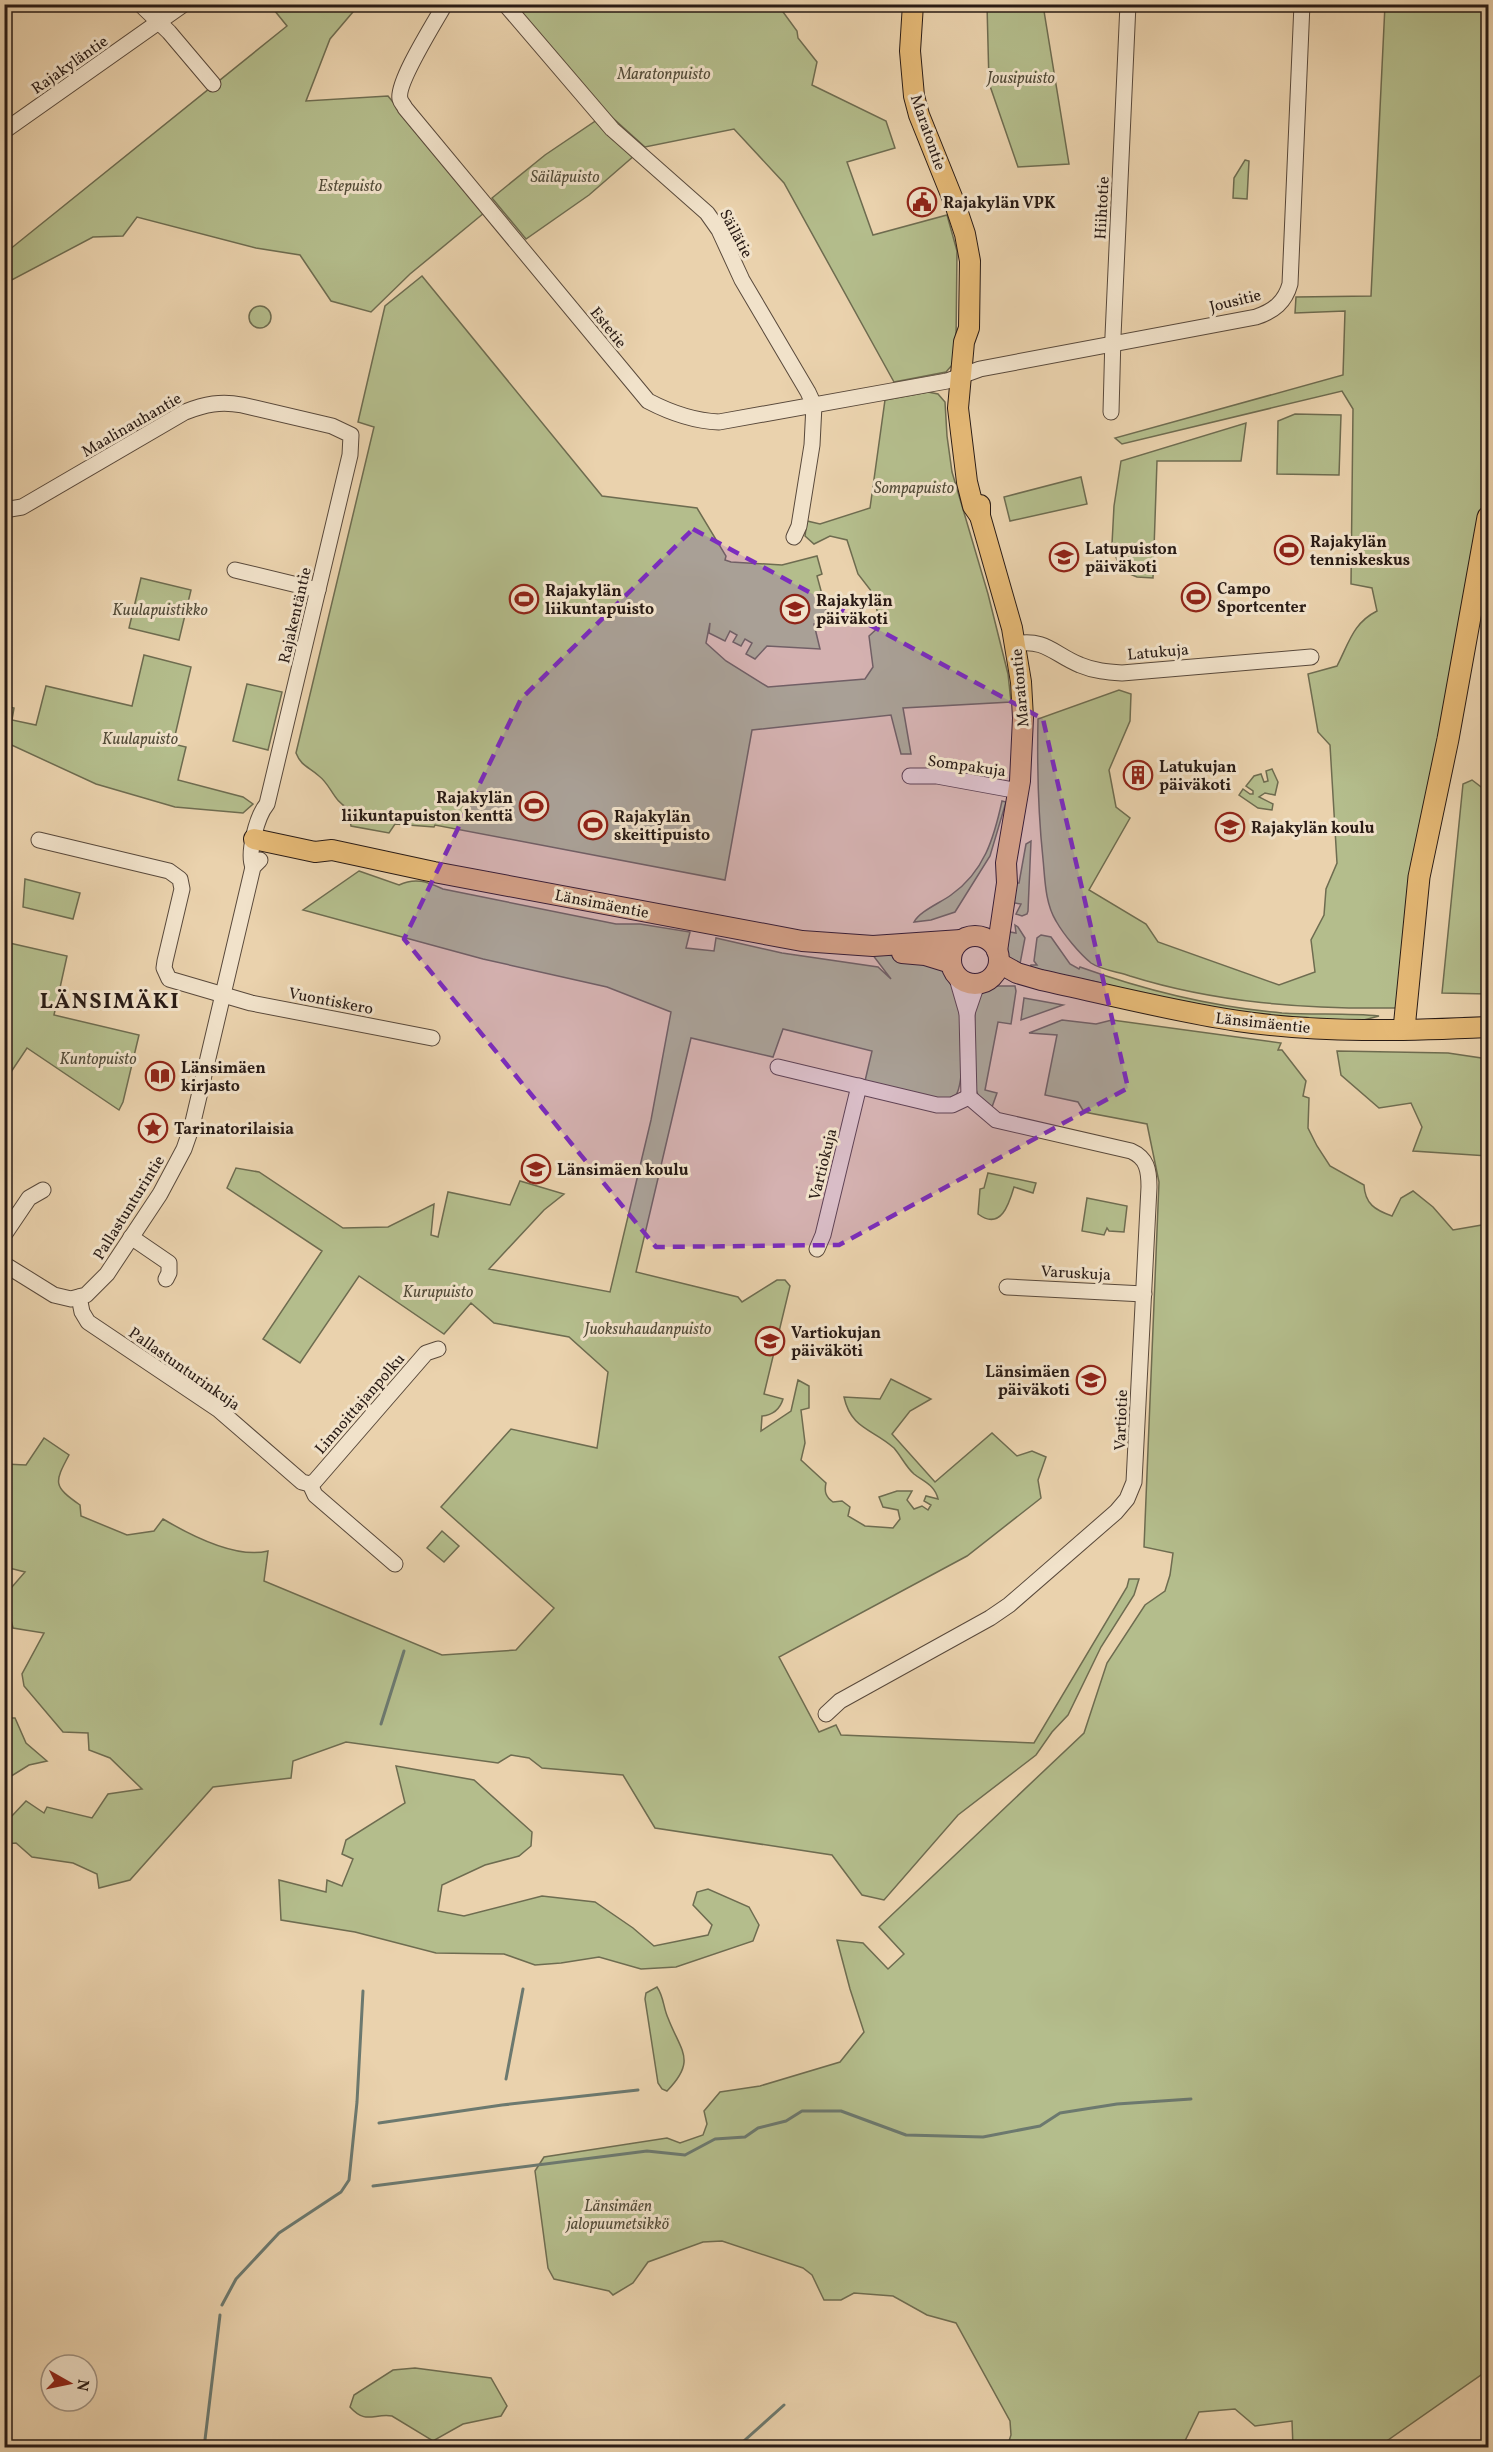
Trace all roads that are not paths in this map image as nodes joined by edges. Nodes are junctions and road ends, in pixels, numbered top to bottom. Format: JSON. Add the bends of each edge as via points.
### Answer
{"nodes":[{"id":1,"x":140,"y":4,"type":"edge"},
{"id":2,"x":184,"y":4,"type":"edge"},
{"id":3,"x":445,"y":4,"type":"edge"},
{"id":4,"x":505,"y":4,"type":"edge"},
{"id":5,"x":913,"y":4,"type":"edge"},
{"id":6,"x":1128,"y":4,"type":"edge"},
{"id":7,"x":1302,"y":4,"type":"edge"},
{"id":8,"x":158,"y":23,"type":"junction"},
{"id":9,"x":213,"y":84,"type":"dead end"},
{"id":10,"x":4,"y":132,"type":"edge"},
{"id":11,"x":1113,"y":344,"type":"junction"},
{"id":12,"x":966,"y":374,"type":"junction"},
{"id":13,"x":814,"y":405,"type":"junction"},
{"id":14,"x":1111,"y":412,"type":"dead end"},
{"id":15,"x":351,"y":435,"type":"joint"},
{"id":16,"x":4,"y":510,"type":"edge"},
{"id":17,"x":1488,"y":518,"type":"edge"},
{"id":18,"x":794,"y":537,"type":"dead end"},
{"id":19,"x":235,"y":570,"type":"dead end"},
{"id":20,"x":318,"y":590,"type":"junction"},
{"id":21,"x":1015,"y":644,"type":"junction"},
{"id":22,"x":1311,"y":657,"type":"dead end"},
{"id":23,"x":910,"y":776,"type":"dead end"},
{"id":24,"x":1019,"y":791,"type":"junction"},
{"id":25,"x":260,"y":835,"type":"junction"},
{"id":26,"x":39,"y":840,"type":"dead end"},
{"id":27,"x":1006,"y":863,"type":"junction"},
{"id":28,"x":969,"y":938,"type":"junction"},
{"id":29,"x":873,"y":946,"type":"junction"},
{"id":30,"x":953,"y":969,"type":"junction"},
{"id":31,"x":990,"y":969,"type":"junction"},
{"id":32,"x":224,"y":996,"type":"junction"},
{"id":33,"x":967,"y":1013,"type":"junction"},
{"id":34,"x":1488,"y":1027,"type":"edge"},
{"id":35,"x":1404,"y":1029,"type":"junction"},
{"id":36,"x":432,"y":1038,"type":"dead end"},
{"id":37,"x":778,"y":1067,"type":"dead end"},
{"id":38,"x":859,"y":1086,"type":"junction"},
{"id":39,"x":969,"y":1097,"type":"junction"},
{"id":40,"x":43,"y":1190,"type":"dead end"},
{"id":41,"x":4,"y":1235,"type":"edge"},
{"id":42,"x":130,"y":1237,"type":"junction"},
{"id":43,"x":817,"y":1249,"type":"dead end"},
{"id":44,"x":4,"y":1264,"type":"edge"},
{"id":45,"x":166,"y":1279,"type":"dead end"},
{"id":46,"x":1007,"y":1287,"type":"dead end"},
{"id":47,"x":1144,"y":1294,"type":"junction"},
{"id":48,"x":79,"y":1297,"type":"junction"},
{"id":49,"x":438,"y":1348,"type":"dead end"},
{"id":50,"x":309,"y":1484,"type":"junction"},
{"id":51,"x":395,"y":1564,"type":"dead end"},
{"id":52,"x":826,"y":1714,"type":"dead end"}],
"edges":[{"from":1,"to":8,"type":"street"},
{"from":2,"to":8,"type":"street","name":"Rajakyläntie"},
{"from":3,"to":13,"type":"street","name":"Estetie","via":[[407,72],[400,99],[638,391],[667,411],[703,422]]},
{"from":4,"to":13,"type":"street","name":"Säilätie","via":[[612,129],[707,213]]},
{"from":5,"to":12,"type":"main road","name":"Maratontie","via":[[910,51],[914,96],[965,234],[970,261],[969,328],[974,343]]},
{"from":6,"to":11,"type":"street","name":"Hiihtotie"},
{"from":7,"to":11,"type":"street","name":"Jousitie","via":[[1288,292],[1276,308],[1256,317]]},
{"from":8,"to":9,"type":"street"},
{"from":8,"to":10,"type":"street","name":"Rajakyläntie"},
{"from":11,"to":12,"type":"street","name":"Jousitie"},
{"from":11,"to":14,"type":"street","name":"Hiihtotie"},
{"from":12,"to":13,"type":"street","name":"Estetie","via":[[947,381]]},
{"from":12,"to":21,"type":"main road","name":"Maratontie","via":[[968,408],[962,420],[967,482],[1004,594]]},
{"from":13,"to":18,"type":"street","via":[[812,445]]},
{"from":15,"to":16,"type":"street","name":"Maalinauhantie","via":[[332,426],[242,405],[204,405],[160,426],[22,507]]},
{"from":15,"to":20,"type":"street","name":"Rajakentäntie","via":[[350,455]]},
{"from":17,"to":35,"type":"highway","via":[[1419,877]]},
{"from":19,"to":20,"type":"street"},
{"from":20,"to":25,"type":"street","name":"Rajakentäntie","via":[[267,804],[269,814]]},
{"from":21,"to":22,"type":"street","name":"Latukuja","via":[[1036,642],[1080,665],[1122,673]]},
{"from":21,"to":24,"type":"main road","name":"Maratontie","via":[[1023,718]]},
{"from":23,"to":24,"type":"street","name":"Sompakuja","via":[[937,776]]},
{"from":24,"to":27,"type":"main road","name":"Maratontie"},
{"from":25,"to":29,"type":"main road","name":"Länsimäentie","via":[[316,840],[332,850],[434,872],[802,941]]},
{"from":25,"to":32,"type":"street","name":"Pallastunturintie","via":[[250,860],[254,867]]},
{"from":26,"to":32,"type":"street","name":"Vuontiskero","via":[[175,874],[182,888],[165,974],[174,981]]},
{"from":27,"to":28,"type":"main road","name":"Maratontie","via":[[999,872],[987,921]]},
{"from":27,"to":31,"type":"main road","name":"Maratontie","via":[[1008,874]]},
{"from":28,"to":29,"type":"main road","name":"Länsimäentie"},
{"from":28,"to":30,"type":"main road","via":[[953,950]]},
{"from":28,"to":31,"type":"main road","via":[[991,942]]},
{"from":29,"to":30,"type":"main road","name":"Länsimäentie","via":[[925,956]]},
{"from":30,"to":31,"type":"main road","via":[[965,982]]},
{"from":30,"to":33,"type":"street"},
{"from":31,"to":33,"type":"street"},
{"from":31,"to":35,"type":"main road","name":"Länsimäentie","via":[[1035,982],[1041,980],[1239,1021],[1298,1027]]},
{"from":32,"to":36,"type":"street","name":"Vuontiskero"},
{"from":32,"to":42,"type":"street","name":"Pallastunturintie","via":[[186,1145],[160,1194]]},
{"from":33,"to":39,"type":"street"},
{"from":34,"to":35,"type":"main road","name":"Länsimäentie"},
{"from":37,"to":38,"type":"street"},
{"from":38,"to":39,"type":"street","via":[[944,1106]]},
{"from":38,"to":43,"type":"street","name":"Vartiokuja"},
{"from":39,"to":47,"type":"street","name":"Vartiotie","via":[[996,1120],[1122,1149],[1144,1161],[1149,1171]]},
{"from":40,"to":41,"type":"street","via":[[29,1198]]},
{"from":42,"to":45,"type":"street","via":[[169,1263]]},
{"from":42,"to":48,"type":"street","name":"Pallastunturintie","via":[[98,1284]]},
{"from":44,"to":48,"type":"street","via":[[54,1296]]},
{"from":46,"to":47,"type":"street","name":"Varuskuja"},
{"from":47,"to":52,"type":"street","name":"Vartiotie","via":[[1136,1466],[1127,1499],[1009,1605],[840,1701]]},
{"from":48,"to":50,"type":"street","name":"Pallastunturinkuja","via":[[88,1322],[219,1410]]},
{"from":49,"to":50,"type":"street","name":"Linnoittajanpolku","via":[[426,1353],[315,1482]]},
{"from":50,"to":51,"type":"street","name":"Pallastunturinkuja","via":[[315,1495]]}]}
